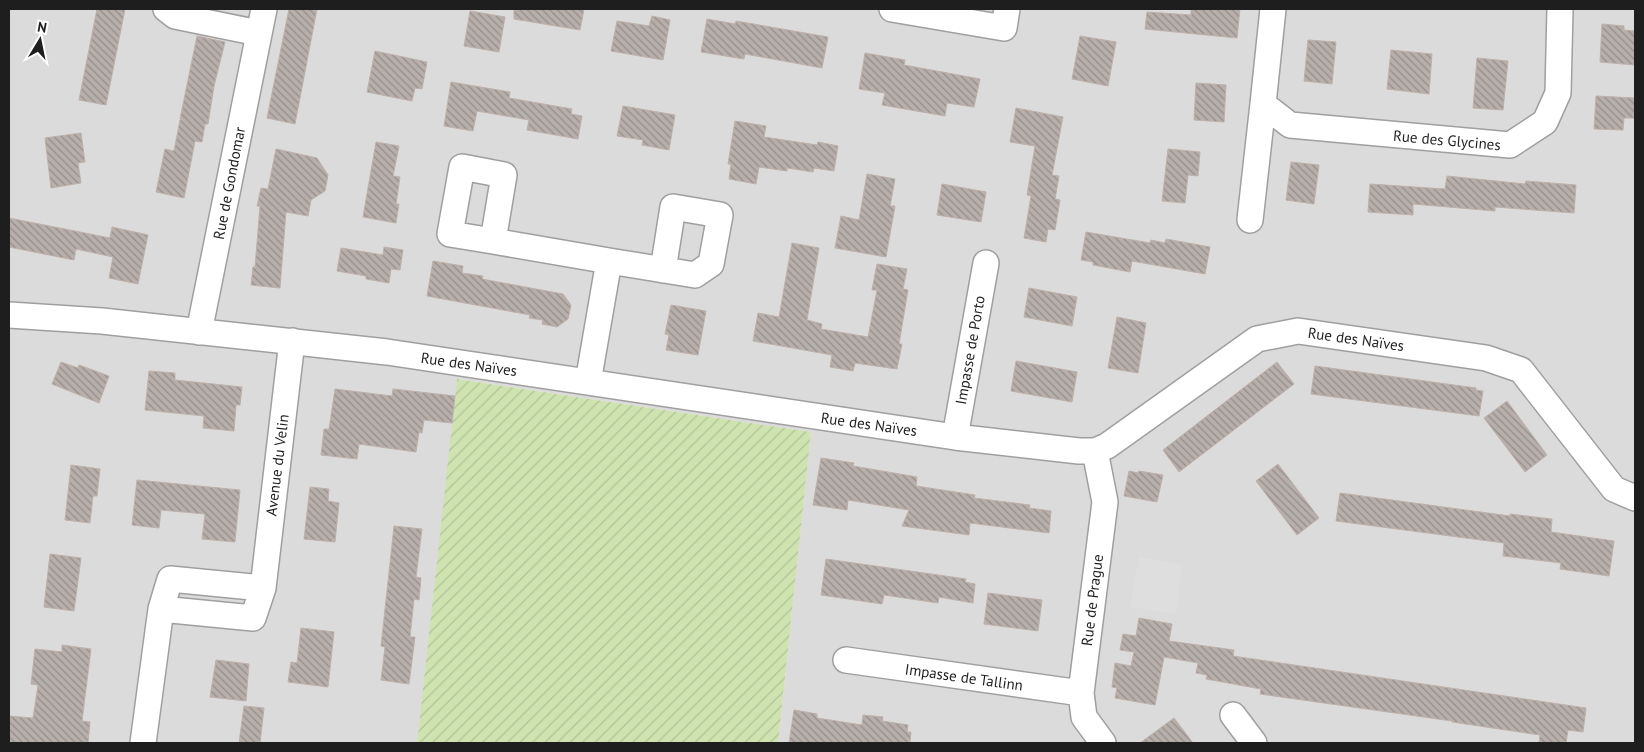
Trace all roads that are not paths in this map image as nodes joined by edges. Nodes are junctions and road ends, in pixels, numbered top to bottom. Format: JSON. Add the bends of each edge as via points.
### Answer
{"nodes":[{"id":1,"x":166,"y":9,"type":"edge"},
{"id":2,"x":264,"y":9,"type":"edge"},
{"id":3,"x":892,"y":9,"type":"edge"},
{"id":4,"x":1007,"y":9,"type":"edge"},
{"id":5,"x":1273,"y":9,"type":"edge"},
{"id":6,"x":1560,"y":9,"type":"edge"},
{"id":7,"x":259,"y":33,"type":"junction"},
{"id":8,"x":1263,"y":104,"type":"junction"},
{"id":9,"x":1250,"y":220,"type":"dead end"},
{"id":10,"x":493,"y":241,"type":"dead end"},
{"id":11,"x":609,"y":261,"type":"junction"},
{"id":12,"x":986,"y":263,"type":"dead end"},
{"id":13,"x":664,"y":270,"type":"dead end"},
{"id":14,"x":9,"y":316,"type":"edge"},
{"id":15,"x":199,"y":332,"type":"junction"},
{"id":16,"x":292,"y":341,"type":"junction"},
{"id":17,"x":588,"y":382,"type":"junction"},
{"id":18,"x":955,"y":437,"type":"junction"},
{"id":19,"x":1096,"y":450,"type":"junction"},
{"id":20,"x":1635,"y":498,"type":"edge"},
{"id":21,"x":846,"y":660,"type":"dead end"},
{"id":22,"x":1081,"y":693,"type":"junction"},
{"id":23,"x":1233,"y":715,"type":"dead end"},
{"id":24,"x":143,"y":743,"type":"edge"},
{"id":25,"x":1103,"y":743,"type":"edge"},
{"id":26,"x":1254,"y":743,"type":"edge"}],
"edges":[{"from":1,"to":7,"type":"street","via":[[175,16]]},
{"from":2,"to":7,"type":"street","name":"Rue de Gondomar"},
{"from":3,"to":4,"type":"street","via":[[1004,28]]},
{"from":5,"to":8,"type":"street"},
{"from":6,"to":8,"type":"street","name":"Rue des Glycines","via":[[1558,92],[1545,122],[1510,145],[1290,125]]},
{"from":7,"to":15,"type":"street","name":"Rue de Gondomar"},
{"from":8,"to":9,"type":"street"},
{"from":10,"to":11,"type":"street"},
{"from":11,"to":13,"type":"street"},
{"from":11,"to":17,"type":"street"},
{"from":12,"to":18,"type":"street","name":"Impasse de Porto"},
{"from":14,"to":15,"type":"street","name":"Rue des Naïves","via":[[102,321]]},
{"from":15,"to":16,"type":"street","name":"Rue des Naïves"},
{"from":16,"to":17,"type":"street","name":"Rue des Naïves"},
{"from":16,"to":24,"type":"street","name":"Avenue du Velin","via":[[263,588],[170,579],[161,609]]},
{"from":17,"to":18,"type":"street","name":"Rue des Naïves"},
{"from":18,"to":19,"type":"street","name":"Rue des Naïves","via":[[1079,452]]},
{"from":19,"to":20,"type":"street","name":"Rue des Naïves","via":[[1107,446],[1257,339],[1298,331],[1486,358],[1521,370],[1614,489]]},
{"from":19,"to":22,"type":"street","name":"Rue de Prague","via":[[1105,502]]},
{"from":21,"to":22,"type":"street","name":"Impasse de Tallinn"},
{"from":22,"to":25,"type":"street","name":"Rue de Prague","via":[[1084,717]]},
{"from":23,"to":26,"type":"street"}]}
